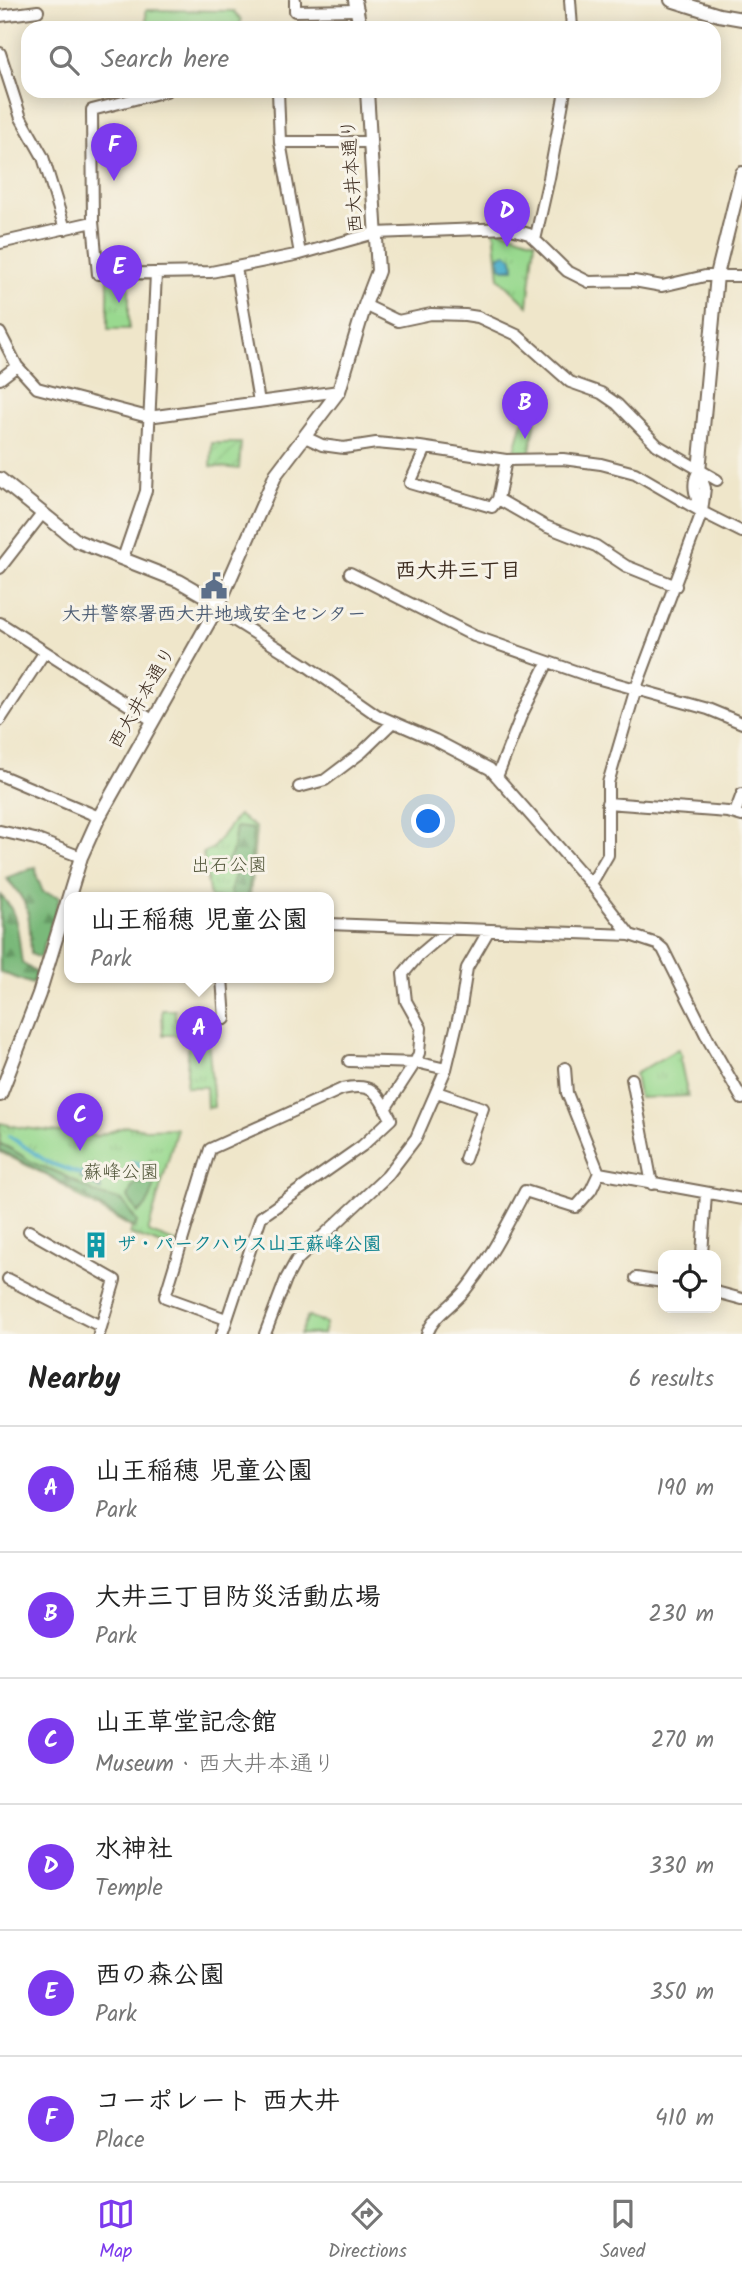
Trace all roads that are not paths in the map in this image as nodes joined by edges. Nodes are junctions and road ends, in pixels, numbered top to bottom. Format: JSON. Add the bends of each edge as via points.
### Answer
{"nodes":[{"id":1,"x":295,"y":0,"type":"edge"},
{"id":2,"x":570,"y":0,"type":"edge"},
{"id":3,"x":671,"y":0,"type":"edge"},
{"id":4,"x":357,"y":5,"type":"edge"},
{"id":5,"x":38,"y":11,"type":"dead end"},
{"id":6,"x":0,"y":16,"type":"edge"},
{"id":7,"x":742,"y":19,"type":"edge"},
{"id":8,"x":572,"y":21,"type":"edge"},
{"id":9,"x":0,"y":58,"type":"edge"},
{"id":10,"x":139,"y":98,"type":"edge"},
{"id":11,"x":278,"y":98,"type":"edge"},
{"id":12,"x":367,"y":98,"type":"edge"},
{"id":13,"x":564,"y":98,"type":"edge"},
{"id":14,"x":280,"y":142,"type":"junction"},
{"id":15,"x":370,"y":142,"type":"junction"},
{"id":16,"x":742,"y":173,"type":"edge"},
{"id":17,"x":93,"y":222,"type":"junction"},
{"id":18,"x":65,"y":229,"type":"junction"},
{"id":19,"x":375,"y":233,"type":"junction"},
{"id":20,"x":535,"y":240,"type":"junction"},
{"id":21,"x":0,"y":243,"type":"edge"},
{"id":22,"x":300,"y":254,"type":"junction"},
{"id":23,"x":236,"y":267,"type":"junction"},
{"id":24,"x":156,"y":273,"type":"junction"},
{"id":25,"x":717,"y":275,"type":"junction"},
{"id":26,"x":742,"y":276,"type":"edge"},
{"id":27,"x":365,"y":305,"type":"junction"},
{"id":28,"x":0,"y":333,"type":"edge"},
{"id":29,"x":17,"y":366,"type":"junction"},
{"id":30,"x":0,"y":379,"type":"edge"},
{"id":31,"x":339,"y":391,"type":"junction"},
{"id":32,"x":259,"y":402,"type":"junction"},
{"id":33,"x":148,"y":417,"type":"junction"},
{"id":34,"x":305,"y":437,"type":"junction"},
{"id":35,"x":426,"y":448,"type":"junction"},
{"id":36,"x":506,"y":460,"type":"junction"},
{"id":37,"x":699,"y":471,"type":"junction"},
{"id":38,"x":0,"y":479,"type":"edge"},
{"id":39,"x":718,"y":480,"type":"dead end"},
{"id":40,"x":498,"y":499,"type":"junction"},
{"id":41,"x":702,"y":512,"type":"junction"},
{"id":42,"x":42,"y":514,"type":"junction"},
{"id":43,"x":742,"y":532,"type":"edge"},
{"id":44,"x":123,"y":558,"type":"junction"},
{"id":45,"x":0,"y":568,"type":"edge"},
{"id":46,"x":351,"y":573,"type":"dead end"},
{"id":47,"x":676,"y":586,"type":"junction"},
{"id":48,"x":218,"y":606,"type":"junction"},
{"id":49,"x":0,"y":623,"type":"edge"},
{"id":50,"x":44,"y":653,"type":"junction"},
{"id":51,"x":548,"y":662,"type":"junction"},
{"id":52,"x":636,"y":688,"type":"junction"},
{"id":53,"x":0,"y":720,"type":"edge"},
{"id":54,"x":152,"y":720,"type":"junction"},
{"id":55,"x":392,"y":723,"type":"junction"},
{"id":56,"x":742,"y":723,"type":"edge"},
{"id":57,"x":0,"y":775,"type":"edge"},
{"id":58,"x":497,"y":776,"type":"junction"},
{"id":59,"x":299,"y":787,"type":"dead end"},
{"id":60,"x":742,"y":794,"type":"edge"},
{"id":61,"x":607,"y":803,"type":"junction"},
{"id":62,"x":738,"y":815,"type":"edge"},
{"id":63,"x":99,"y":817,"type":"junction"},
{"id":64,"x":0,"y":831,"type":"edge"},
{"id":65,"x":80,"y":857,"type":"junction"},
{"id":66,"x":591,"y":884,"type":"junction"},
{"id":67,"x":70,"y":892,"type":"edge"},
{"id":68,"x":64,"y":911,"type":"edge"},
{"id":69,"x":334,"y":925,"type":"edge"},
{"id":70,"x":451,"y":929,"type":"junction"},
{"id":71,"x":489,"y":930,"type":"junction"},
{"id":72,"x":629,"y":935,"type":"junction"},
{"id":73,"x":222,"y":983,"type":"edge"},
{"id":74,"x":225,"y":1020,"type":"dead end"},
{"id":75,"x":349,"y":1062,"type":"dead end"},
{"id":76,"x":415,"y":1063,"type":"junction"},
{"id":77,"x":565,"y":1068,"type":"dead end"},
{"id":78,"x":446,"y":1069,"type":"junction"},
{"id":79,"x":632,"y":1079,"type":"dead end"},
{"id":80,"x":438,"y":1092,"type":"junction"},
{"id":81,"x":0,"y":1095,"type":"edge"},
{"id":82,"x":742,"y":1099,"type":"edge"},
{"id":83,"x":385,"y":1109,"type":"junction"},
{"id":84,"x":466,"y":1159,"type":"dead end"},
{"id":85,"x":599,"y":1173,"type":"junction"},
{"id":86,"x":652,"y":1184,"type":"junction"},
{"id":87,"x":706,"y":1193,"type":"junction"},
{"id":88,"x":742,"y":1199,"type":"edge"},
{"id":89,"x":29,"y":1231,"type":"dead end"},
{"id":90,"x":702,"y":1250,"type":"edge"},
{"id":91,"x":636,"y":1278,"type":"dead end"},
{"id":92,"x":8,"y":1279,"type":"dead end"},
{"id":93,"x":658,"y":1281,"type":"edge"},
{"id":94,"x":721,"y":1293,"type":"edge"},
{"id":95,"x":742,"y":1299,"type":"edge"},
{"id":96,"x":226,"y":1319,"type":"junction"},
{"id":97,"x":99,"y":1330,"type":"edge"},
{"id":98,"x":222,"y":1334,"type":"edge"},
{"id":99,"x":265,"y":1334,"type":"edge"},
{"id":100,"x":427,"y":1334,"type":"edge"}],
"edges":[{"from":1,"to":4,"type":"street","via":[[295,11]]},
{"from":2,"to":8,"type":"street"},
{"from":3,"to":7,"type":"street"},
{"from":5,"to":6,"type":"street"},
{"from":9,"to":18,"type":"street","via":[[21,118],[43,157]]},
{"from":10,"to":17,"type":"street","via":[[92,110]]},
{"from":11,"to":14,"type":"street"},
{"from":12,"to":15,"type":"street","name":"西大井本通り"},
{"from":13,"to":20,"type":"street"},
{"from":14,"to":15,"type":"street"},
{"from":14,"to":22,"type":"street"},
{"from":15,"to":19,"type":"street","name":"西大井本通り"},
{"from":16,"to":25,"type":"street"},
{"from":17,"to":18,"type":"street"},
{"from":17,"to":24,"type":"street","via":[[98,275]]},
{"from":18,"to":21,"type":"street"},
{"from":19,"to":20,"type":"street","via":[[508,228]]},
{"from":19,"to":22,"type":"street"},
{"from":19,"to":27,"type":"street","name":"西大井本通り","via":[[378,271]]},
{"from":20,"to":25,"type":"street","via":[[567,271],[589,282],[662,286]]},
{"from":22,"to":23,"type":"street"},
{"from":23,"to":24,"type":"street"},
{"from":23,"to":32,"type":"street"},
{"from":24,"to":33,"type":"street"},
{"from":25,"to":26,"type":"street"},
{"from":25,"to":37,"type":"street"},
{"from":27,"to":31,"type":"street","name":"西大井本通り"},
{"from":27,"to":37,"type":"street","via":[[398,321],[431,314],[465,315],[517,334],[570,382],[617,404],[657,445]]},
{"from":28,"to":29,"type":"street"},
{"from":29,"to":30,"type":"street"},
{"from":29,"to":33,"type":"street","via":[[37,388]]},
{"from":31,"to":32,"type":"street"},
{"from":31,"to":34,"type":"street","name":"西大井本通り"},
{"from":32,"to":33,"type":"street"},
{"from":33,"to":44,"type":"street","via":[[146,491]]},
{"from":34,"to":35,"type":"street","via":[[344,448],[376,443]]},
{"from":34,"to":48,"type":"street","name":"西大井本通り","via":[[275,474]]},
{"from":35,"to":36,"type":"street"},
{"from":35,"to":40,"type":"street","via":[[410,483],[492,507]]},
{"from":36,"to":40,"type":"street"},
{"from":36,"to":41,"type":"street","via":[[563,459],[635,473]]},
{"from":37,"to":39,"type":"street"},
{"from":37,"to":41,"type":"street","via":[[694,478],[695,496]]},
{"from":38,"to":42,"type":"street"},
{"from":40,"to":47,"type":"street","via":[[545,526],[596,546],[626,566]]},
{"from":41,"to":43,"type":"street"},
{"from":41,"to":47,"type":"street"},
{"from":42,"to":44,"type":"street","via":[[77,541]]},
{"from":42,"to":45,"type":"street"},
{"from":44,"to":48,"type":"street","via":[[179,581]]},
{"from":46,"to":51,"type":"street","via":[[474,636]]},
{"from":47,"to":52,"type":"street"},
{"from":48,"to":54,"type":"street","name":"西大井本通り"},
{"from":48,"to":55,"type":"street"},
{"from":49,"to":50,"type":"street"},
{"from":50,"to":53,"type":"street"},
{"from":50,"to":54,"type":"street"},
{"from":51,"to":52,"type":"street"},
{"from":51,"to":58,"type":"street"},
{"from":52,"to":56,"type":"street"},
{"from":52,"to":61,"type":"street","via":[[608,783]]},
{"from":54,"to":63,"type":"street","name":"西大井本通り"},
{"from":55,"to":58,"type":"street","via":[[435,740]]},
{"from":55,"to":59,"type":"street","via":[[325,780]]},
{"from":57,"to":63,"type":"street"},
{"from":58,"to":66,"type":"street"},
{"from":60,"to":62,"type":"street"},
{"from":61,"to":62,"type":"street"},
{"from":61,"to":66,"type":"street","via":[[608,856]]},
{"from":63,"to":65,"type":"street","name":"西大井本通り"},
{"from":64,"to":65,"type":"street"},
{"from":65,"to":67,"type":"street","name":"西大井本通り"},
{"from":66,"to":72,"type":"street"},
{"from":68,"to":81,"type":"street","name":"西大井本通り","via":[[42,986]]},
{"from":69,"to":70,"type":"street"},
{"from":70,"to":71,"type":"street"},
{"from":70,"to":76,"type":"street","via":[[403,974],[406,1001],[421,1028]]},
{"from":71,"to":72,"type":"street"},
{"from":71,"to":78,"type":"street","via":[[467,968]]},
{"from":72,"to":82,"type":"street","via":[[663,949]]},
{"from":73,"to":74,"type":"street"},
{"from":75,"to":76,"type":"street"},
{"from":76,"to":78,"type":"street"},
{"from":76,"to":83,"type":"street"},
{"from":77,"to":85,"type":"street","via":[[567,1093]]},
{"from":78,"to":80,"type":"street"},
{"from":79,"to":86,"type":"street"},
{"from":80,"to":84,"type":"street","via":[[484,1108]]},
{"from":80,"to":99,"type":"street","via":[[416,1138],[387,1176],[296,1261]]},
{"from":83,"to":96,"type":"street","via":[[391,1119],[362,1146],[261,1217]]},
{"from":83,"to":96,"type":"street","via":[[362,1085],[342,1089],[210,1149],[164,1297]]},
{"from":85,"to":86,"type":"street"},
{"from":85,"to":100,"type":"street","via":[[576,1207],[525,1191],[478,1272]]},
{"from":86,"to":87,"type":"street"},
{"from":87,"to":88,"type":"street"},
{"from":87,"to":90,"type":"street"},
{"from":89,"to":97,"type":"street","via":[[115,1280]]},
{"from":91,"to":93,"type":"street"},
{"from":92,"to":97,"type":"street"},
{"from":94,"to":95,"type":"street"},
{"from":96,"to":98,"type":"street"}]}
